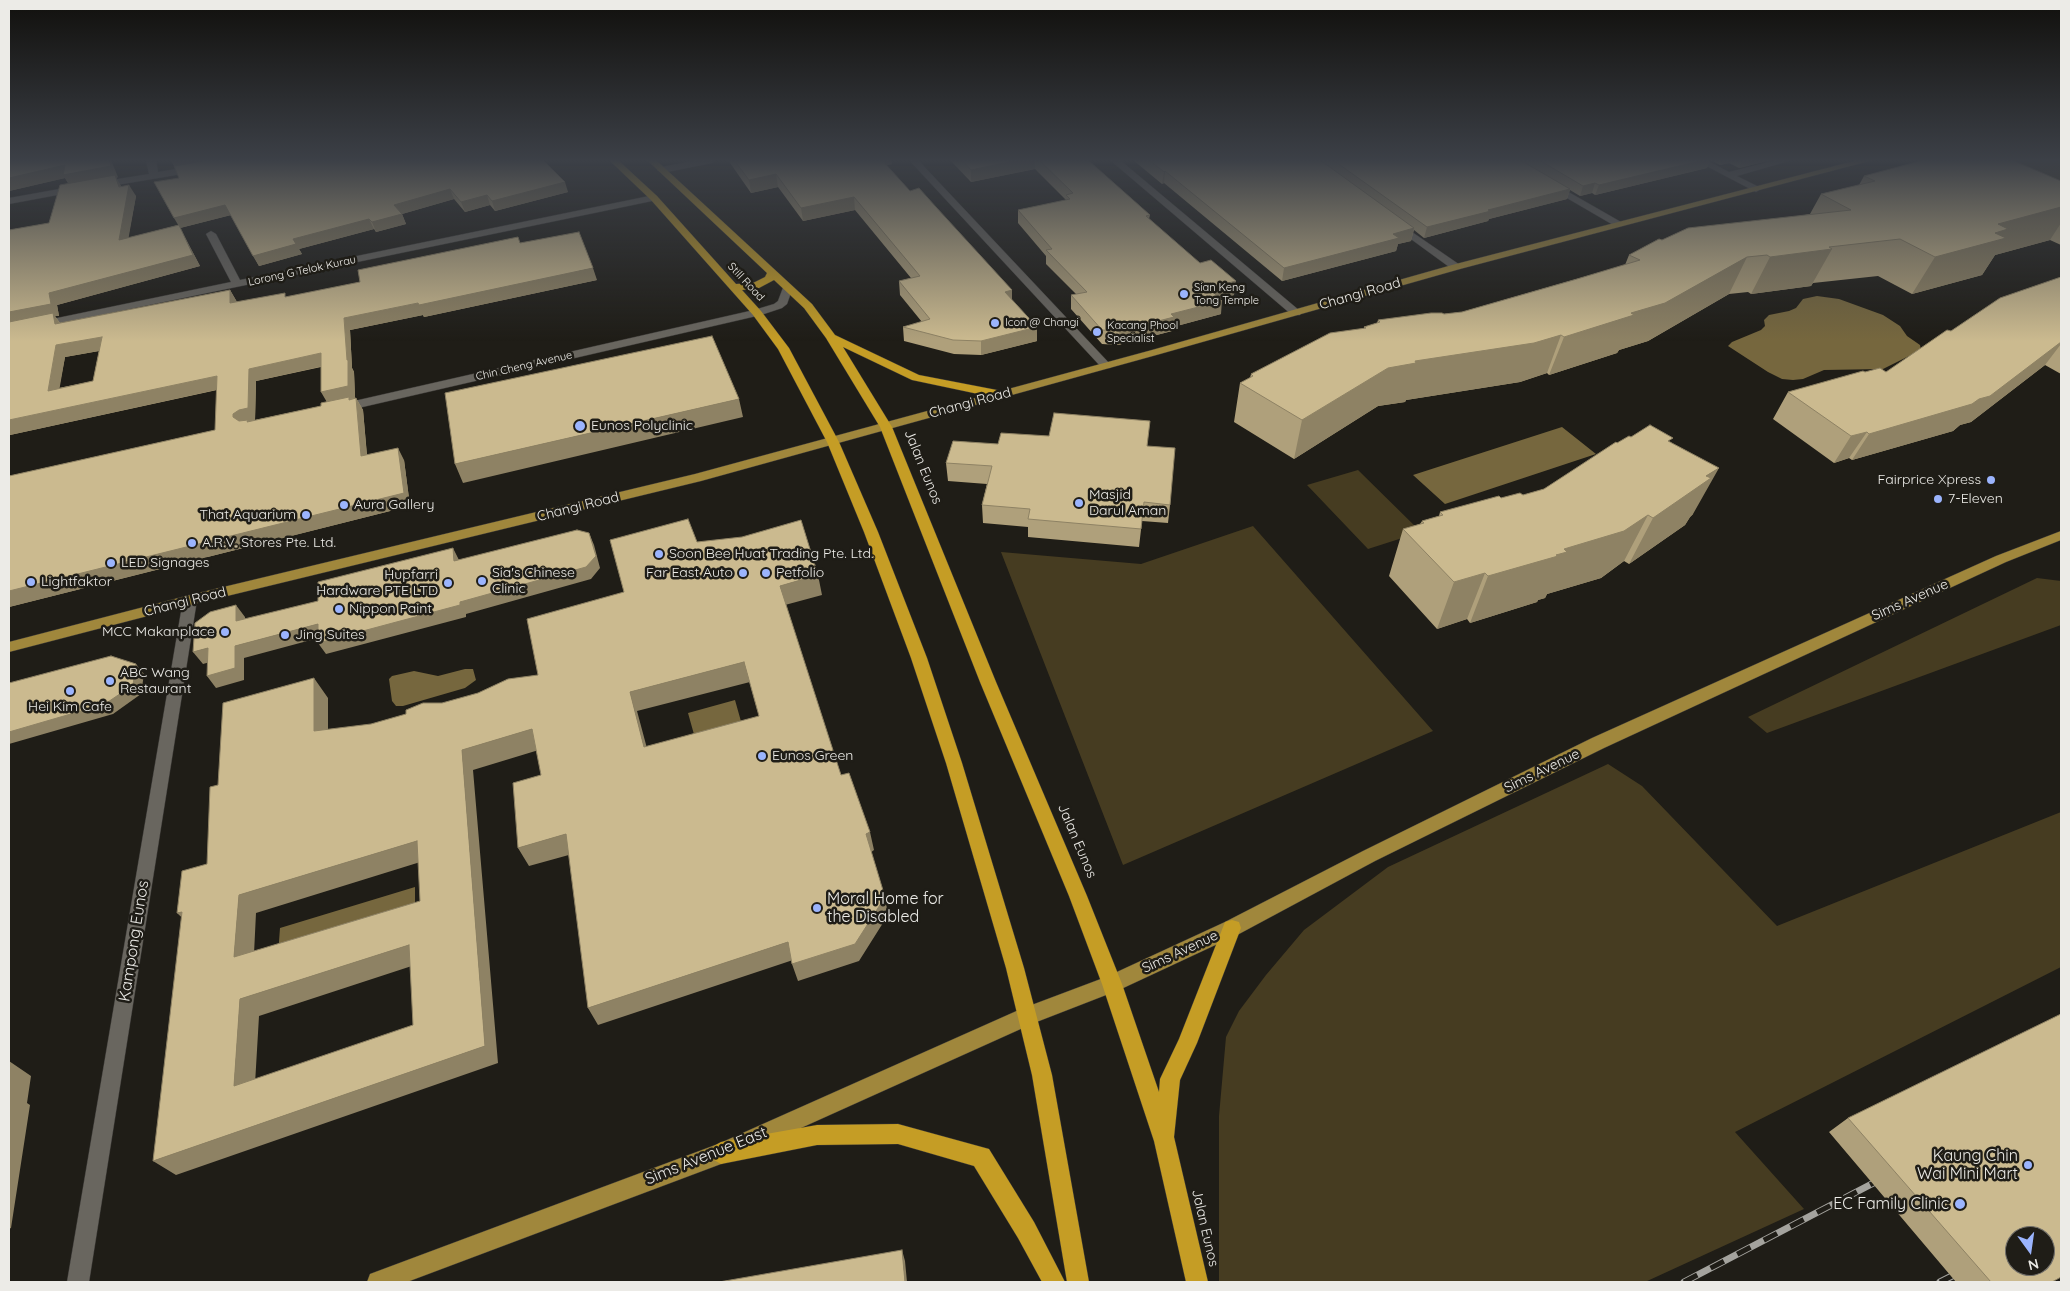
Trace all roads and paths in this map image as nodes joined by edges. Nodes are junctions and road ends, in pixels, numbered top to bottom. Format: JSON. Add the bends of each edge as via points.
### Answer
{"nodes":[{"id":1,"x":546,"y":220,"type":"edge"},
{"id":2,"x":673,"y":220,"type":"edge"},
{"id":3,"x":716,"y":220,"type":"edge"},
{"id":4,"x":969,"y":220,"type":"edge"},
{"id":5,"x":1186,"y":220,"type":"edge"},
{"id":6,"x":1390,"y":220,"type":"edge"},
{"id":7,"x":1612,"y":220,"type":"edge"},
{"id":8,"x":1633,"y":220,"type":"edge"},
{"id":9,"x":1618,"y":224,"type":"junction"},
{"id":10,"x":211,"y":234,"type":"dead end"},
{"id":11,"x":1456,"y":267,"type":"junction"},
{"id":12,"x":772,"y":273,"type":"junction"},
{"id":13,"x":237,"y":284,"type":"junction"},
{"id":14,"x":732,"y":287,"type":"junction"},
{"id":15,"x":788,"y":287,"type":"junction"},
{"id":16,"x":757,"y":313,"type":"junction"},
{"id":17,"x":1296,"y":313,"type":"junction"},
{"id":18,"x":9,"y":331,"type":"edge"},
{"id":19,"x":831,"y":337,"type":"junction"},
{"id":20,"x":1106,"y":366,"type":"junction"},
{"id":21,"x":1002,"y":395,"type":"junction"},
{"id":22,"x":334,"y":409,"type":"edge"},
{"id":23,"x":886,"y":427,"type":"junction"},
{"id":24,"x":833,"y":442,"type":"junction"},
{"id":25,"x":2061,"y":535,"type":"edge"},
{"id":26,"x":190,"y":600,"type":"junction"},
{"id":27,"x":9,"y":647,"type":"edge"},
{"id":28,"x":1232,"y":928,"type":"junction"},
{"id":29,"x":1112,"y":984,"type":"junction"},
{"id":30,"x":1028,"y":1016,"type":"junction"},
{"id":31,"x":1165,"y":1141,"type":"junction"},
{"id":32,"x":720,"y":1153,"type":"junction"},
{"id":33,"x":78,"y":1282,"type":"edge"},
{"id":34,"x":378,"y":1282,"type":"edge"},
{"id":35,"x":1054,"y":1282,"type":"edge"},
{"id":36,"x":1078,"y":1282,"type":"edge"},
{"id":37,"x":1197,"y":1282,"type":"edge"}],
"edges":[{"from":1,"to":13,"type":"street","name":"Lorong G Telok Kurau"},
{"from":2,"to":14,"type":"highway","name":"Still Road"},
{"from":3,"to":12,"type":"highway","name":"Still Road"},
{"from":4,"to":20,"type":"street"},
{"from":5,"to":17,"type":"street"},
{"from":6,"to":11,"type":"street"},
{"from":7,"to":9,"type":"street"},
{"from":8,"to":9,"type":"main road","name":"Changi Road"},
{"from":9,"to":11,"type":"main road","name":"Changi Road"},
{"from":10,"to":13,"type":"street"},
{"from":11,"to":17,"type":"main road","name":"Changi Road"},
{"from":12,"to":14,"type":"highway","via":[[770,278],[756,286]]},
{"from":12,"to":15,"type":"highway","name":"Still Road"},
{"from":13,"to":18,"type":"street","name":"Lorong G Telok Kurau"},
{"from":14,"to":16,"type":"highway","name":"Still Road"},
{"from":15,"to":16,"type":"street","name":"Chin Cheng Avenue","via":[[783,302]]},
{"from":15,"to":19,"type":"highway","name":"Still Road","via":[[808,306]]},
{"from":16,"to":22,"type":"street","name":"Chin Cheng Avenue"},
{"from":16,"to":24,"type":"highway","name":"Still Road","via":[[783,348]]},
{"from":17,"to":20,"type":"main road","name":"Changi Road"},
{"from":19,"to":21,"type":"highway","via":[[916,378]]},
{"from":19,"to":23,"type":"highway","name":"Still Road"},
{"from":20,"to":21,"type":"main road","name":"Changi Road"},
{"from":21,"to":23,"type":"main road","name":"Changi Road"},
{"from":23,"to":24,"type":"main road","name":"Changi Road"},
{"from":23,"to":29,"type":"highway","name":"Jalan Eunos"},
{"from":24,"to":26,"type":"main road","name":"Changi Road"},
{"from":24,"to":30,"type":"highway","via":[[919,658],[954,763]]},
{"from":25,"to":28,"type":"main road","name":"Sims Avenue","via":[[2001,559],[1598,743]]},
{"from":26,"to":27,"type":"main road","name":"Changi Road"},
{"from":26,"to":33,"type":"street","name":"Kampong Eunos"},
{"from":28,"to":29,"type":"main road","name":"Sims Avenue"},
{"from":28,"to":31,"type":"highway","via":[[1170,1078]]},
{"from":29,"to":30,"type":"main road","name":"Sims Avenue"},
{"from":29,"to":31,"type":"highway","name":"Jalan Eunos"},
{"from":30,"to":32,"type":"main road","name":"Sims Avenue East"},
{"from":30,"to":36,"type":"highway","via":[[1042,1075]]},
{"from":31,"to":37,"type":"highway","name":"Jalan Eunos"},
{"from":32,"to":34,"type":"main road","name":"Sims Avenue East"},
{"from":32,"to":35,"type":"highway","via":[[817,1135],[898,1134],[980,1157]]}]}
